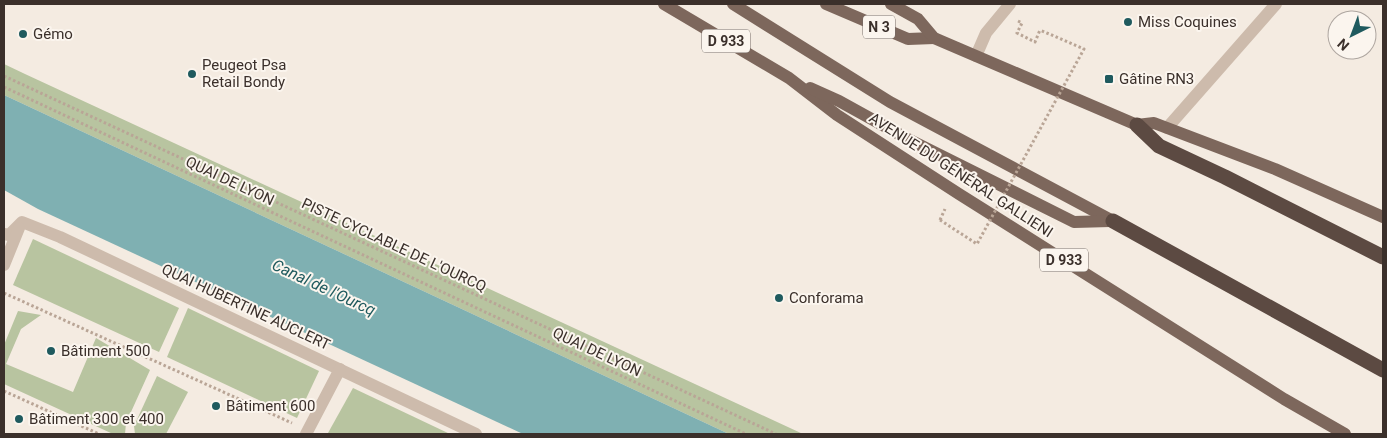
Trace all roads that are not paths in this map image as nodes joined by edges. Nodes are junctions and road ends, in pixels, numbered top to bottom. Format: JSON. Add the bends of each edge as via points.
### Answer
{"nodes":[{"id":1,"x":664,"y":4,"type":"edge"},
{"id":2,"x":733,"y":4,"type":"edge"},
{"id":3,"x":826,"y":4,"type":"edge"},
{"id":4,"x":891,"y":4,"type":"edge"},
{"id":5,"x":1276,"y":4,"type":"edge"},
{"id":6,"x":1007,"y":7,"type":"edge"},
{"id":7,"x":934,"y":38,"type":"junction"},
{"id":8,"x":976,"y":56,"type":"junction"},
{"id":9,"x":789,"y":78,"type":"junction"},
{"id":10,"x":1136,"y":125,"type":"junction"},
{"id":11,"x":1167,"y":128,"type":"junction"},
{"id":12,"x":1383,"y":217,"type":"edge"},
{"id":13,"x":1113,"y":221,"type":"junction"},
{"id":14,"x":22,"y":222,"type":"junction"},
{"id":15,"x":4,"y":234,"type":"edge"},
{"id":16,"x":1383,"y":257,"type":"edge"},
{"id":17,"x":4,"y":265,"type":"edge"},
{"id":18,"x":340,"y":370,"type":"junction"},
{"id":19,"x":1383,"y":370,"type":"edge"},
{"id":20,"x":307,"y":432,"type":"edge"},
{"id":21,"x":476,"y":434,"type":"edge"},
{"id":22,"x":1345,"y":434,"type":"edge"}],
"edges":[{"from":1,"to":9,"type":"main road","name":"AVENUE DU GÉNÉRAL GALLIENI","number":"D 933"},
{"from":2,"to":13,"type":"main road","via":[[890,102]]},
{"from":3,"to":7,"type":"main road","number":"N 3","via":[[908,39]]},
{"from":4,"to":7,"type":"main road","via":[[918,19]]},
{"from":5,"to":11,"type":"street"},
{"from":6,"to":8,"type":"street","via":[[986,34]]},
{"from":7,"to":8,"type":"main road"},
{"from":8,"to":10,"type":"main road"},
{"from":9,"to":13,"type":"main road","via":[[1074,222]]},
{"from":9,"to":22,"type":"main road","name":"AVENUE DU GÉNÉRAL GALLIENI","number":"D 933","via":[[837,115],[959,194]]},
{"from":10,"to":11,"type":"main road","via":[[1154,123]]},
{"from":10,"to":16,"type":"highway","via":[[1158,146]]},
{"from":11,"to":12,"type":"main road","via":[[1275,169]]},
{"from":13,"to":19,"type":"highway"},
{"from":14,"to":15,"type":"street","via":[[9,235]]},
{"from":14,"to":17,"type":"street"},
{"from":14,"to":18,"type":"street","name":"QUAI HUBERTINE AUCLERT"},
{"from":18,"to":20,"type":"street"},
{"from":18,"to":21,"type":"street","name":"QUAI HUBERTINE AUCLERT"}]}
